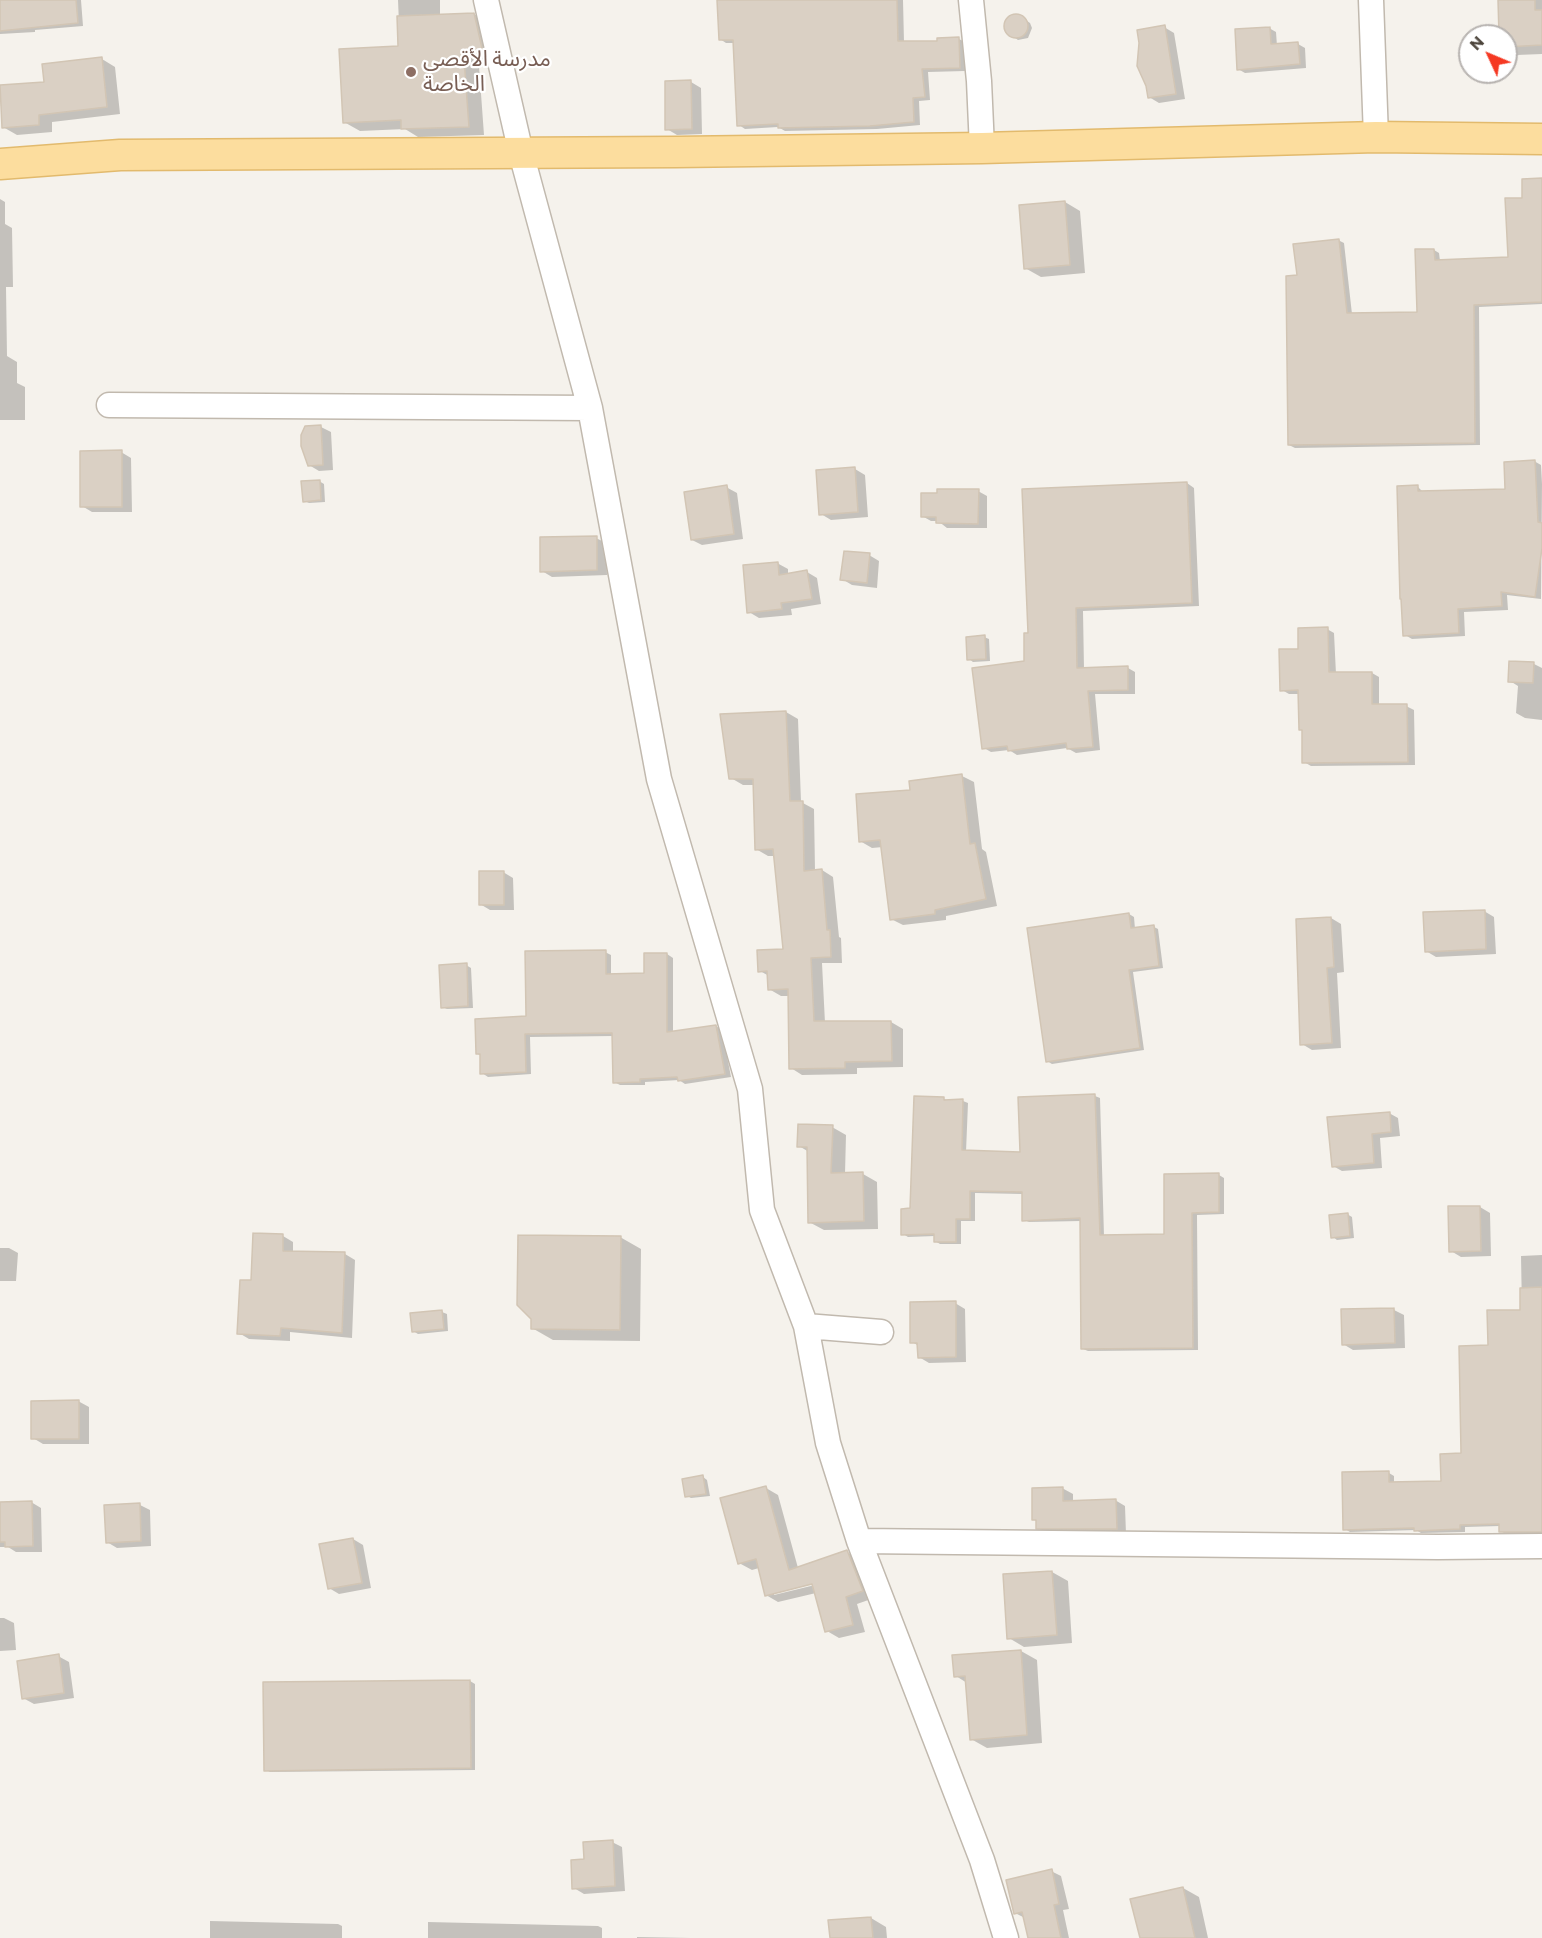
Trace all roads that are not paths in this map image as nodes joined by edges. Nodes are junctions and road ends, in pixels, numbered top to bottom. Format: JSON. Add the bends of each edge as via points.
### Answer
{"nodes":[{"id":1,"x":486,"y":0,"type":"edge"},
{"id":2,"x":971,"y":0,"type":"edge"},
{"id":3,"x":1371,"y":0,"type":"edge"},
{"id":4,"x":1376,"y":137,"type":"junction"},
{"id":5,"x":1542,"y":139,"type":"edge"},
{"id":6,"x":982,"y":148,"type":"junction"},
{"id":7,"x":521,"y":153,"type":"junction"},
{"id":8,"x":0,"y":165,"type":"edge"},
{"id":9,"x":109,"y":405,"type":"dead end"},
{"id":10,"x":590,"y":408,"type":"junction"},
{"id":11,"x":806,"y":1326,"type":"junction"},
{"id":12,"x":881,"y":1332,"type":"dead end"},
{"id":13,"x":859,"y":1541,"type":"junction"},
{"id":14,"x":1542,"y":1546,"type":"edge"},
{"id":15,"x":1006,"y":1938,"type":"edge"}],
"edges":[{"from":1,"to":7,"type":"street"},
{"from":2,"to":6,"type":"street"},
{"from":3,"to":4,"type":"street"},
{"from":4,"to":5,"type":"main road"},
{"from":4,"to":6,"type":"main road"},
{"from":6,"to":7,"type":"main road"},
{"from":7,"to":8,"type":"main road","via":[[120,155]]},
{"from":7,"to":10,"type":"street"},
{"from":9,"to":10,"type":"street"},
{"from":10,"to":11,"type":"street","via":[[659,779],[750,1089],[762,1210]]},
{"from":11,"to":12,"type":"street"},
{"from":11,"to":13,"type":"street","via":[[828,1443]]},
{"from":13,"to":14,"type":"street"},
{"from":13,"to":15,"type":"street","via":[[982,1860]]}]}
